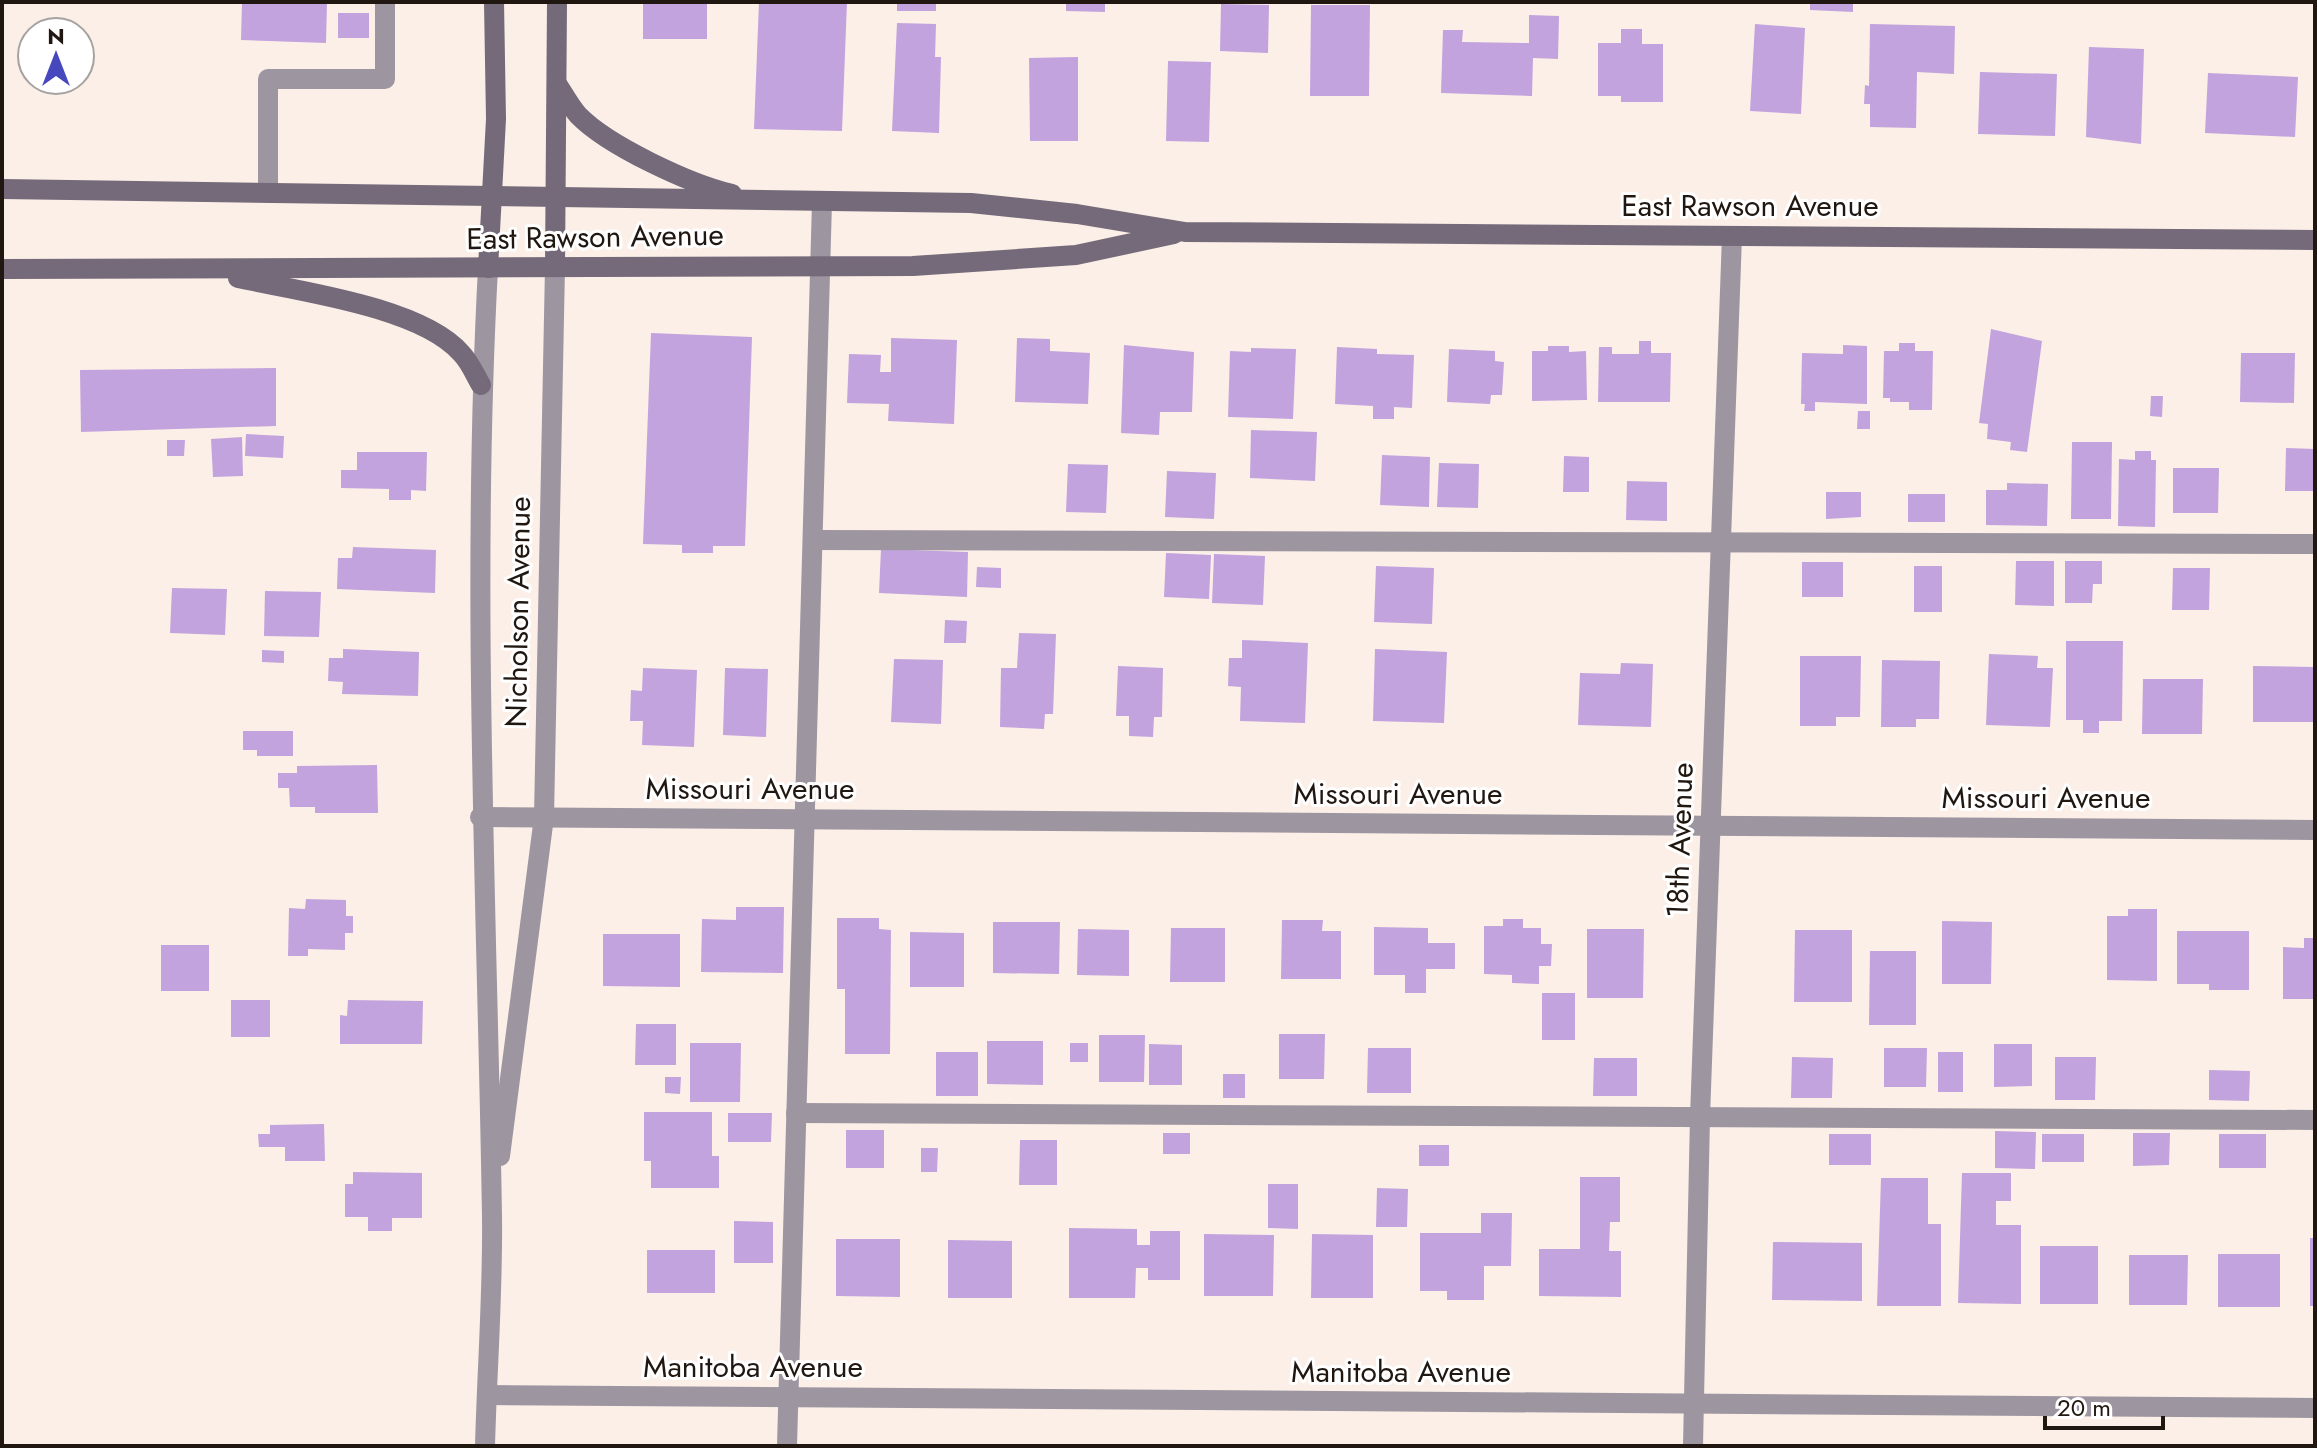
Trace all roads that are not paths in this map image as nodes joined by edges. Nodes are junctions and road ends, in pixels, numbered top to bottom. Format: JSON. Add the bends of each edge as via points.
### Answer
{"nodes":[{"id":1,"x":385,"y":2,"type":"edge"},
{"id":2,"x":494,"y":2,"type":"edge"},
{"id":3,"x":557,"y":2,"type":"edge"},
{"id":4,"x":557,"y":84,"type":"junction"},
{"id":5,"x":2,"y":189,"type":"edge"},
{"id":6,"x":268,"y":193,"type":"junction"},
{"id":7,"x":492,"y":196,"type":"junction"},
{"id":8,"x":556,"y":199,"type":"junction"},
{"id":9,"x":763,"y":202,"type":"junction"},
{"id":10,"x":822,"y":202,"type":"junction"},
{"id":11,"x":1185,"y":232,"type":"junction"},
{"id":12,"x":1732,"y":236,"type":"junction"},
{"id":13,"x":2315,"y":240,"type":"edge"},
{"id":14,"x":822,"y":265,"type":"junction"},
{"id":15,"x":555,"y":267,"type":"junction"},
{"id":16,"x":488,"y":268,"type":"junction"},
{"id":17,"x":2,"y":269,"type":"edge"},
{"id":18,"x":199,"y":270,"type":"junction"},
{"id":19,"x":481,"y":385,"type":"junction"},
{"id":20,"x":813,"y":540,"type":"junction"},
{"id":21,"x":1721,"y":543,"type":"junction"},
{"id":22,"x":2315,"y":544,"type":"edge"},
{"id":23,"x":480,"y":817,"type":"junction"},
{"id":24,"x":544,"y":817,"type":"junction"},
{"id":25,"x":805,"y":819,"type":"junction"},
{"id":26,"x":1710,"y":826,"type":"junction"},
{"id":27,"x":2315,"y":830,"type":"edge"},
{"id":28,"x":796,"y":1113,"type":"junction"},
{"id":29,"x":1700,"y":1117,"type":"junction"},
{"id":30,"x":2315,"y":1120,"type":"edge"},
{"id":31,"x":492,"y":1220,"type":"junction"},
{"id":32,"x":487,"y":1395,"type":"junction"},
{"id":33,"x":788,"y":1398,"type":"junction"},
{"id":34,"x":1695,"y":1403,"type":"junction"},
{"id":35,"x":2315,"y":1408,"type":"edge"},
{"id":36,"x":485,"y":1446,"type":"edge"},
{"id":37,"x":787,"y":1446,"type":"edge"},
{"id":38,"x":1693,"y":1446,"type":"edge"}],
"edges":[{"from":1,"to":6,"type":"street","via":[[385,79],[268,79]]},
{"from":2,"to":7,"type":"main road","name":"Nicholson Avenue"},
{"from":3,"to":4,"type":"main road","name":"Nicholson Avenue"},
{"from":4,"to":8,"type":"main road","name":"Nicholson Avenue"},
{"from":4,"to":9,"type":"main road","via":[[578,115],[603,135],[711,189]]},
{"from":5,"to":6,"type":"main road","name":"East Rawson Avenue"},
{"from":6,"to":7,"type":"main road","name":"East Rawson Avenue"},
{"from":7,"to":8,"type":"main road","name":"East Rawson Avenue"},
{"from":7,"to":16,"type":"main road","name":"Nicholson Avenue"},
{"from":8,"to":9,"type":"main road","name":"East Rawson Avenue"},
{"from":8,"to":15,"type":"main road","name":"Nicholson Avenue"},
{"from":9,"to":10,"type":"main road","name":"East Rawson Avenue"},
{"from":10,"to":11,"type":"main road","name":"East Rawson Avenue","via":[[971,203]]},
{"from":10,"to":14,"type":"street"},
{"from":11,"to":12,"type":"main road","name":"East Rawson Avenue"},
{"from":11,"to":14,"type":"main road","name":"East Rawson Avenue","via":[[1076,255],[913,266]]},
{"from":12,"to":13,"type":"main road","name":"East Rawson Avenue"},
{"from":12,"to":21,"type":"street","name":"18th Avenue"},
{"from":14,"to":15,"type":"main road","name":"East Rawson Avenue"},
{"from":14,"to":20,"type":"street"},
{"from":15,"to":16,"type":"main road","name":"East Rawson Avenue"},
{"from":15,"to":24,"type":"street","name":"Nicholson Avenue"},
{"from":16,"to":18,"type":"main road","name":"East Rawson Avenue"},
{"from":16,"to":19,"type":"street","name":"Nicholson Avenue"},
{"from":17,"to":18,"type":"main road","name":"East Rawson Avenue"},
{"from":18,"to":19,"type":"main road","via":[[350,302],[419,326],[461,352]]},
{"from":19,"to":23,"type":"street","name":"Nicholson Avenue"},
{"from":20,"to":21,"type":"street"},
{"from":20,"to":25,"type":"street"},
{"from":21,"to":22,"type":"street"},
{"from":21,"to":26,"type":"street","name":"18th Avenue"},
{"from":23,"to":24,"type":"street","name":"Missouri Avenue"},
{"from":23,"to":31,"type":"street","name":"Nicholson Avenue"},
{"from":24,"to":25,"type":"street","name":"Missouri Avenue"},
{"from":24,"to":31,"type":"street","name":"Nicholson Avenue"},
{"from":25,"to":26,"type":"street","name":"Missouri Avenue"},
{"from":25,"to":28,"type":"street"},
{"from":26,"to":27,"type":"street","name":"Missouri Avenue"},
{"from":26,"to":29,"type":"street","name":"18th Avenue"},
{"from":28,"to":29,"type":"street"},
{"from":28,"to":33,"type":"street"},
{"from":29,"to":30,"type":"street"},
{"from":29,"to":34,"type":"street","name":"18th Avenue"},
{"from":31,"to":32,"type":"street","name":"Nicholson Avenue"},
{"from":32,"to":33,"type":"street","name":"Manitoba Avenue"},
{"from":32,"to":36,"type":"street","name":"Nicholson Avenue"},
{"from":33,"to":34,"type":"street","name":"Manitoba Avenue"},
{"from":33,"to":37,"type":"street"},
{"from":34,"to":35,"type":"street","name":"Manitoba Avenue"},
{"from":34,"to":38,"type":"street","name":"18th Avenue"}]}
